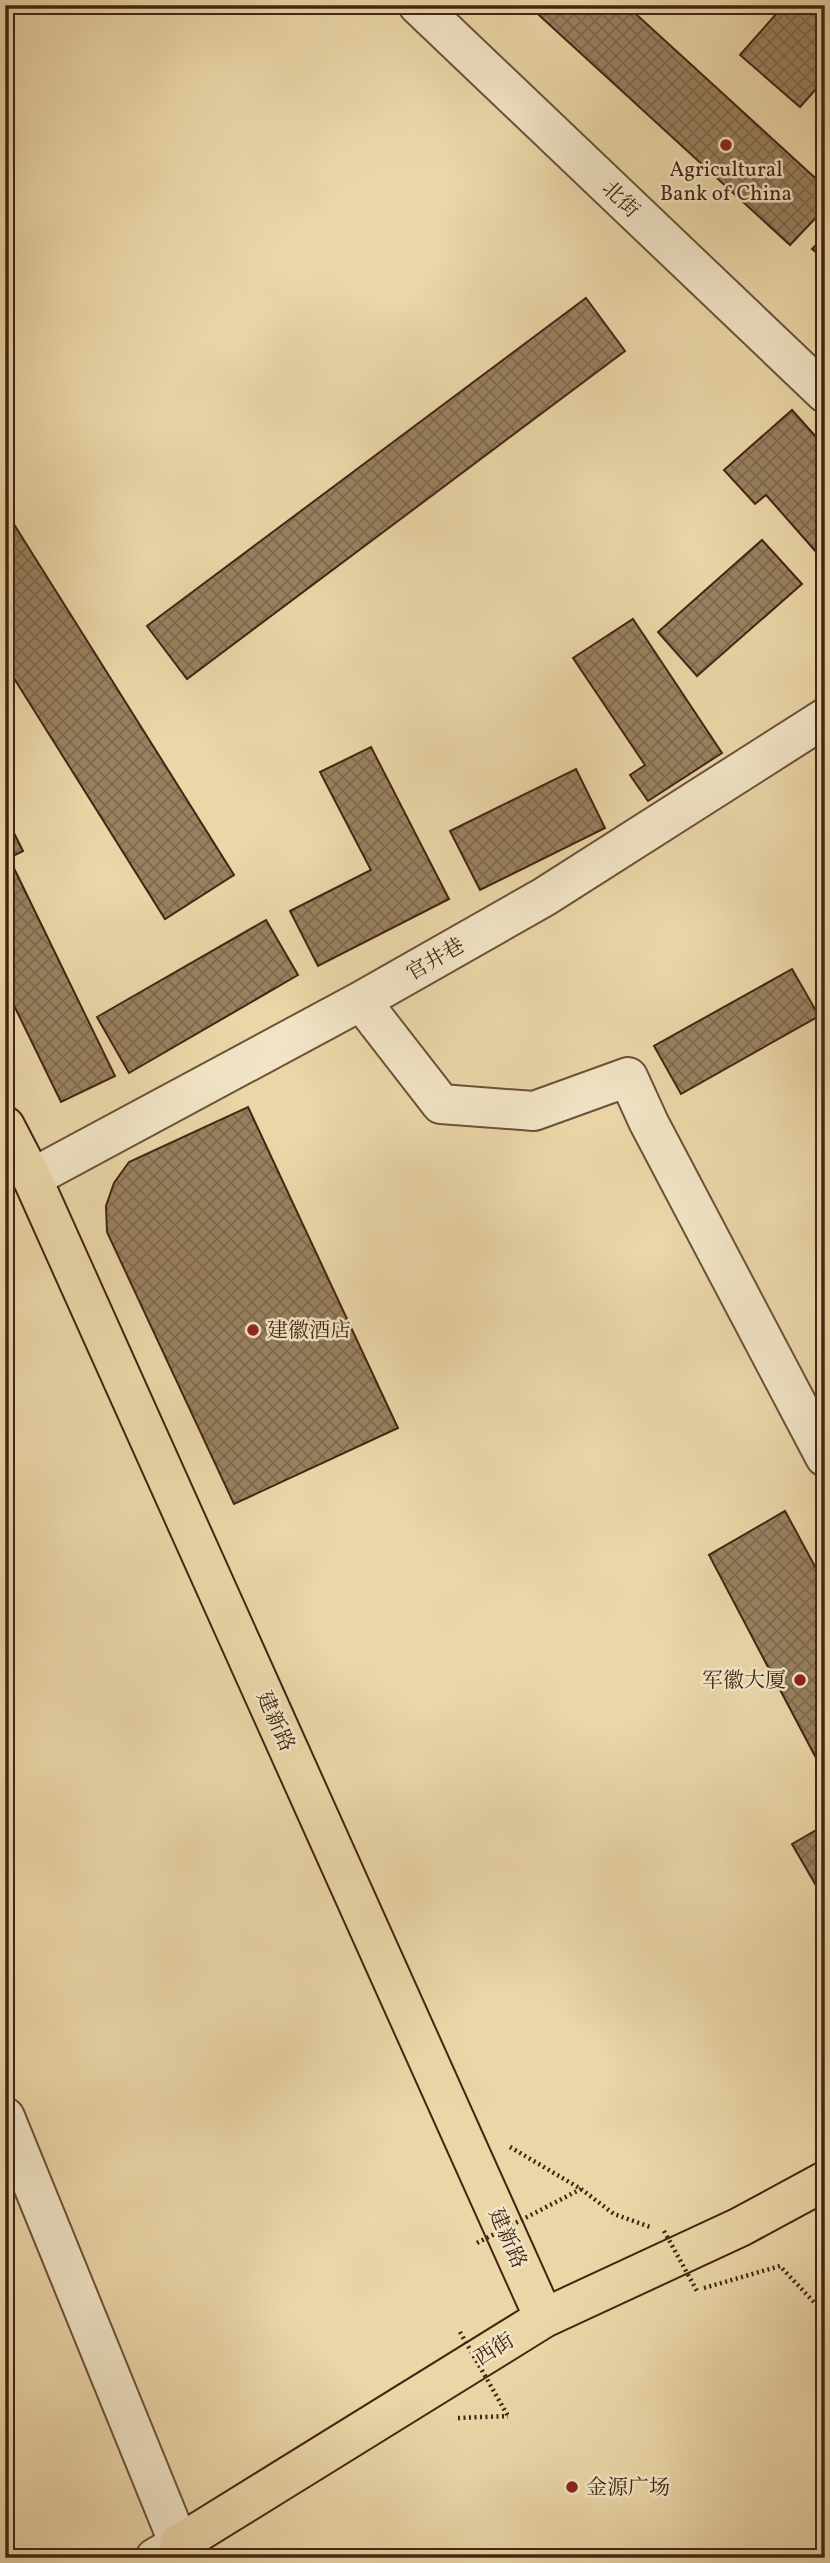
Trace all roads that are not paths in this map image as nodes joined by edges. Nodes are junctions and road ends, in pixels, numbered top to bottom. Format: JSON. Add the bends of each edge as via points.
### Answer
{"nodes":[{"id":1,"x":418,"y":5,"type":"edge"},
{"id":2,"x":825,"y":393,"type":"edge"},
{"id":3,"x":825,"y":718,"type":"edge"},
{"id":4,"x":360,"y":1002,"type":"junction"},
{"id":5,"x":5,"y":1126,"type":"edge"},
{"id":6,"x":32,"y":1178,"type":"junction"},
{"id":7,"x":825,"y":1457,"type":"edge"},
{"id":8,"x":5,"y":2117,"type":"edge"},
{"id":9,"x":823,"y":2187,"type":"edge"},
{"id":10,"x":544,"y":2318,"type":"junction"},
{"id":11,"x":172,"y":2553,"type":"edge"}],
"edges":[{"from":1,"to":2,"type":"street","name":"北街"},
{"from":3,"to":4,"type":"street","name":"官井巷","via":[[544,897]]},
{"from":4,"to":6,"type":"street","name":"官井巷"},
{"from":4,"to":7,"type":"street","via":[[440,1104],[534,1111],[628,1077]]},
{"from":5,"to":6,"type":"main road","name":"建新路"},
{"from":6,"to":10,"type":"main road","name":"建新路"},
{"from":8,"to":11,"type":"street"},
{"from":9,"to":10,"type":"main road","name":"西街"},
{"from":10,"to":11,"type":"main road","name":"西街"}]}
